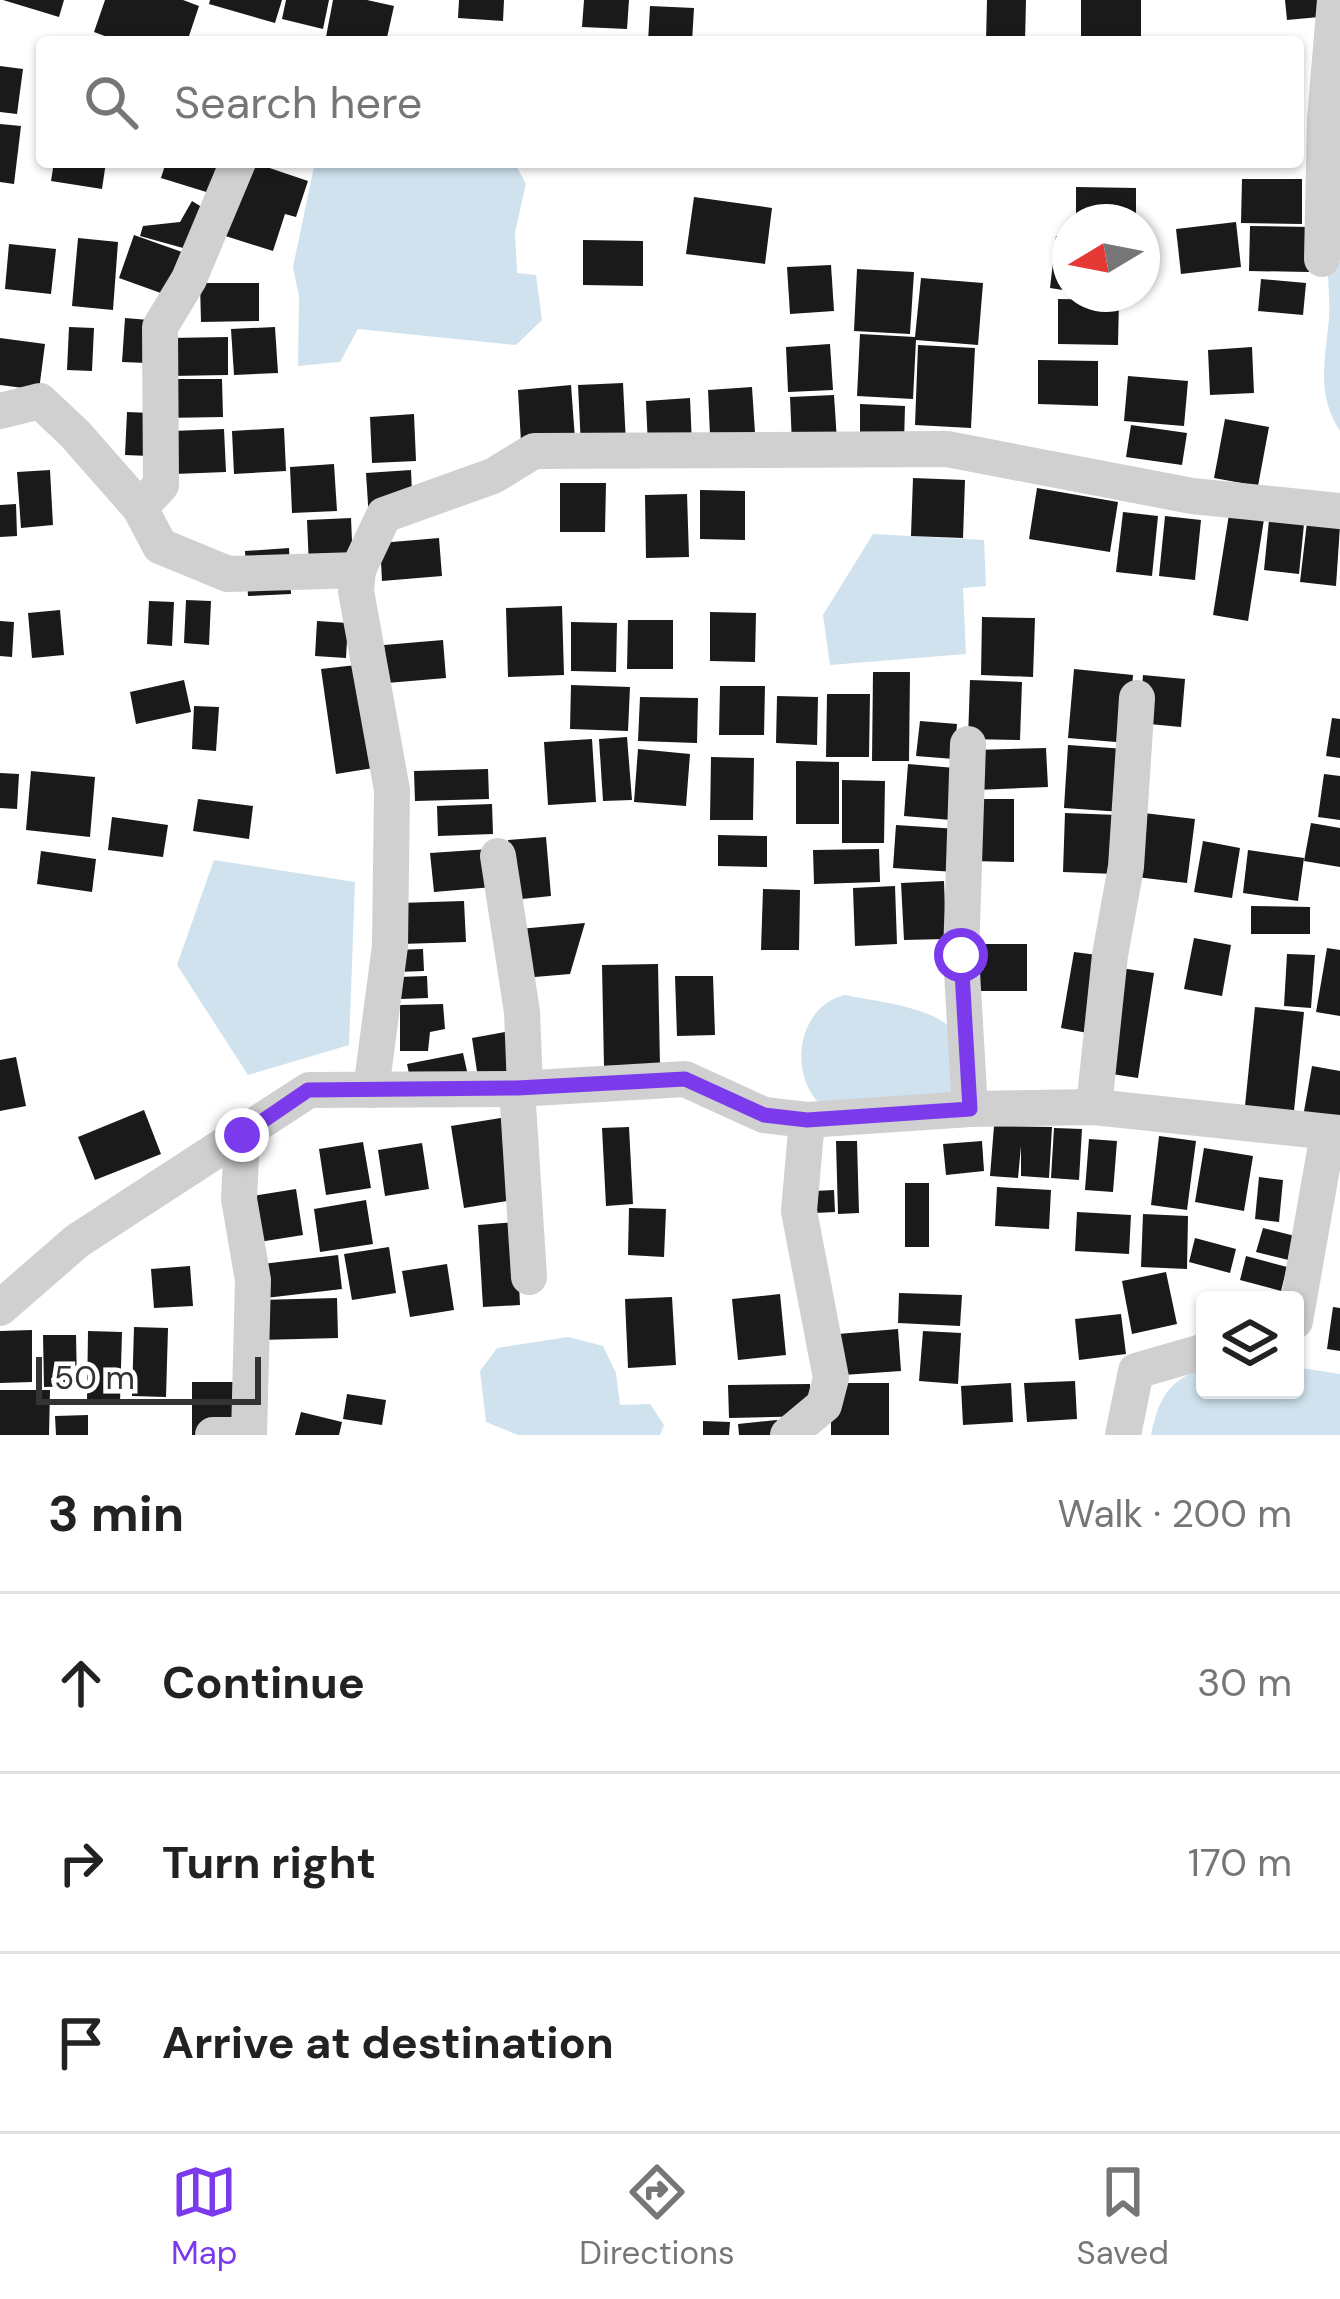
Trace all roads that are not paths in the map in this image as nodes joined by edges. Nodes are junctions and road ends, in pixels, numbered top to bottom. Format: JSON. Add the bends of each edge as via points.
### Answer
{"nodes":[{"id":1,"x":1335,"y":0,"type":"edge"},
{"id":2,"x":235,"y":168,"type":"edge"},
{"id":3,"x":1322,"y":260,"type":"dead end"},
{"id":4,"x":0,"y":411,"type":"edge"},
{"id":5,"x":140,"y":508,"type":"junction"},
{"id":6,"x":1340,"y":511,"type":"edge"},
{"id":7,"x":358,"y":570,"type":"junction"},
{"id":8,"x":1137,"y":698,"type":"dead end"},
{"id":9,"x":968,"y":744,"type":"dead end"},
{"id":10,"x":498,"y":856,"type":"dead end"},
{"id":11,"x":521,"y":1088,"type":"junction"},
{"id":12,"x":371,"y":1090,"type":"junction"},
{"id":13,"x":1094,"y":1106,"type":"junction"},
{"id":14,"x":970,"y":1109,"type":"junction"},
{"id":15,"x":807,"y":1120,"type":"junction"},
{"id":16,"x":1334,"y":1134,"type":"edge"},
{"id":17,"x":242,"y":1135,"type":"junction"},
{"id":18,"x":529,"y":1277,"type":"dead end"},
{"id":19,"x":1301,"y":1291,"type":"edge"},
{"id":20,"x":0,"y":1308,"type":"edge"},
{"id":21,"x":1196,"y":1354,"type":"edge"},
{"id":22,"x":213,"y":1435,"type":"edge"},
{"id":23,"x":246,"y":1435,"type":"edge"},
{"id":24,"x":788,"y":1435,"type":"edge"},
{"id":25,"x":1123,"y":1435,"type":"edge"}],
"edges":[{"from":1,"to":3,"type":"street"},
{"from":2,"to":5,"type":"street","via":[[160,327],[160,485]]},
{"from":4,"to":5,"type":"street","via":[[40,400]]},
{"from":5,"to":7,"type":"street","via":[[160,546],[228,574]]},
{"from":6,"to":7,"type":"street","via":[[1192,496],[947,449],[534,451],[494,476],[384,515]]},
{"from":7,"to":12,"type":"street","via":[[392,790],[390,946]]},
{"from":8,"to":13,"type":"street","via":[[1126,867]]},
{"from":9,"to":14,"type":"street","via":[[961,955]]},
{"from":10,"to":11,"type":"street","via":[[522,1012]]},
{"from":11,"to":12,"type":"street"},
{"from":11,"to":15,"type":"street","via":[[685,1079],[764,1115]]},
{"from":11,"to":18,"type":"street"},
{"from":12,"to":17,"type":"street","via":[[308,1090]]},
{"from":13,"to":14,"type":"street"},
{"from":13,"to":16,"type":"street"},
{"from":14,"to":15,"type":"street"},
{"from":15,"to":24,"type":"street","via":[[799,1211],[831,1378],[824,1405]]},
{"from":16,"to":19,"type":"street"},
{"from":17,"to":20,"type":"street","via":[[77,1241]]},
{"from":17,"to":23,"type":"street","via":[[238,1199],[253,1280]]},
{"from":21,"to":25,"type":"street","via":[[1136,1371]]},
{"from":22,"to":23,"type":"street"}]}
